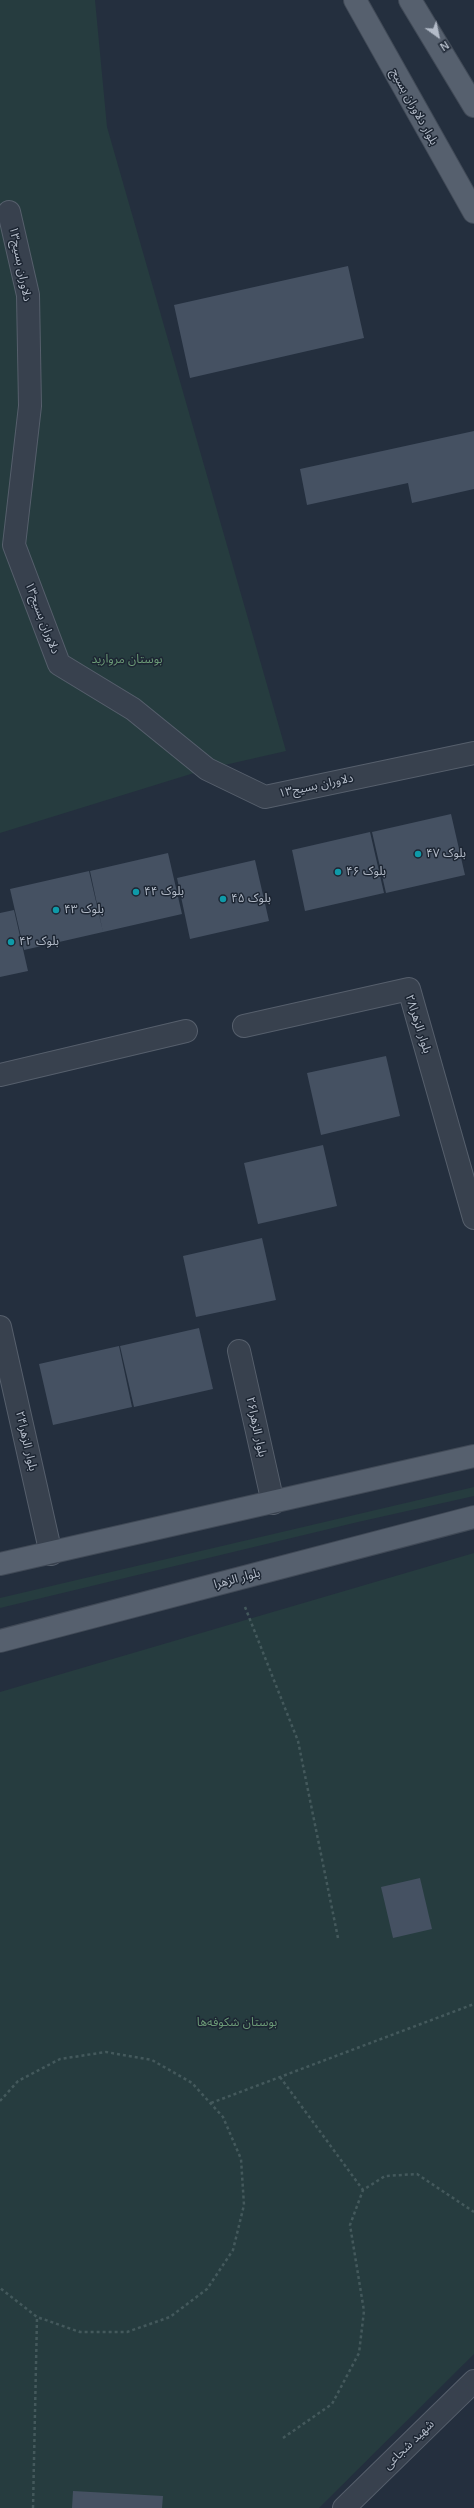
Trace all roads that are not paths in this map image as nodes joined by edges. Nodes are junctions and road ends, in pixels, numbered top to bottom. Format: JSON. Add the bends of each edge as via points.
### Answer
{"nodes":[{"id":1,"x":355,"y":0,"type":"edge"},
{"id":2,"x":410,"y":0,"type":"edge"},
{"id":3,"x":474,"y":106,"type":"edge"},
{"id":4,"x":9,"y":212,"type":"dead end"},
{"id":5,"x":474,"y":212,"type":"edge"},
{"id":6,"x":474,"y":754,"type":"edge"},
{"id":7,"x":244,"y":1026,"type":"dead end"},
{"id":8,"x":186,"y":1031,"type":"dead end"},
{"id":9,"x":0,"y":1075,"type":"edge"},
{"id":10,"x":474,"y":1218,"type":"edge"},
{"id":11,"x":0,"y":1327,"type":"edge"},
{"id":12,"x":239,"y":1351,"type":"dead end"},
{"id":13,"x":474,"y":1456,"type":"edge"},
{"id":14,"x":273,"y":1502,"type":"junction"},
{"id":15,"x":474,"y":1517,"type":"edge"},
{"id":16,"x":51,"y":1554,"type":"junction"},
{"id":17,"x":0,"y":1564,"type":"edge"},
{"id":18,"x":0,"y":1641,"type":"edge"},
{"id":19,"x":474,"y":2381,"type":"edge"},
{"id":20,"x":344,"y":2508,"type":"edge"}],
"edges":[{"from":1,"to":5,"type":"main road","name":"بلوار دلاوران بسیج"},
{"from":2,"to":3,"type":"main road"},
{"from":4,"to":6,"type":"street","name":"دلاوران بسیج۱۳","via":[[28,295],[30,406],[14,545],[59,664],[133,709],[207,769],[265,797]]},
{"from":7,"to":10,"type":"street","name":"بلوار الزهرا۲۸","via":[[409,989]]},
{"from":8,"to":9,"type":"street"},
{"from":11,"to":16,"type":"street","name":"بلوار الزهرا۲۴"},
{"from":12,"to":14,"type":"street","name":"بلوار الزهرا۲۶"},
{"from":13,"to":14,"type":"main road"},
{"from":14,"to":16,"type":"main road"},
{"from":15,"to":18,"type":"main road","name":"بلوار الزهرا"},
{"from":16,"to":17,"type":"main road"},
{"from":19,"to":20,"type":"street","name":"شهید شجاعی"}]}
